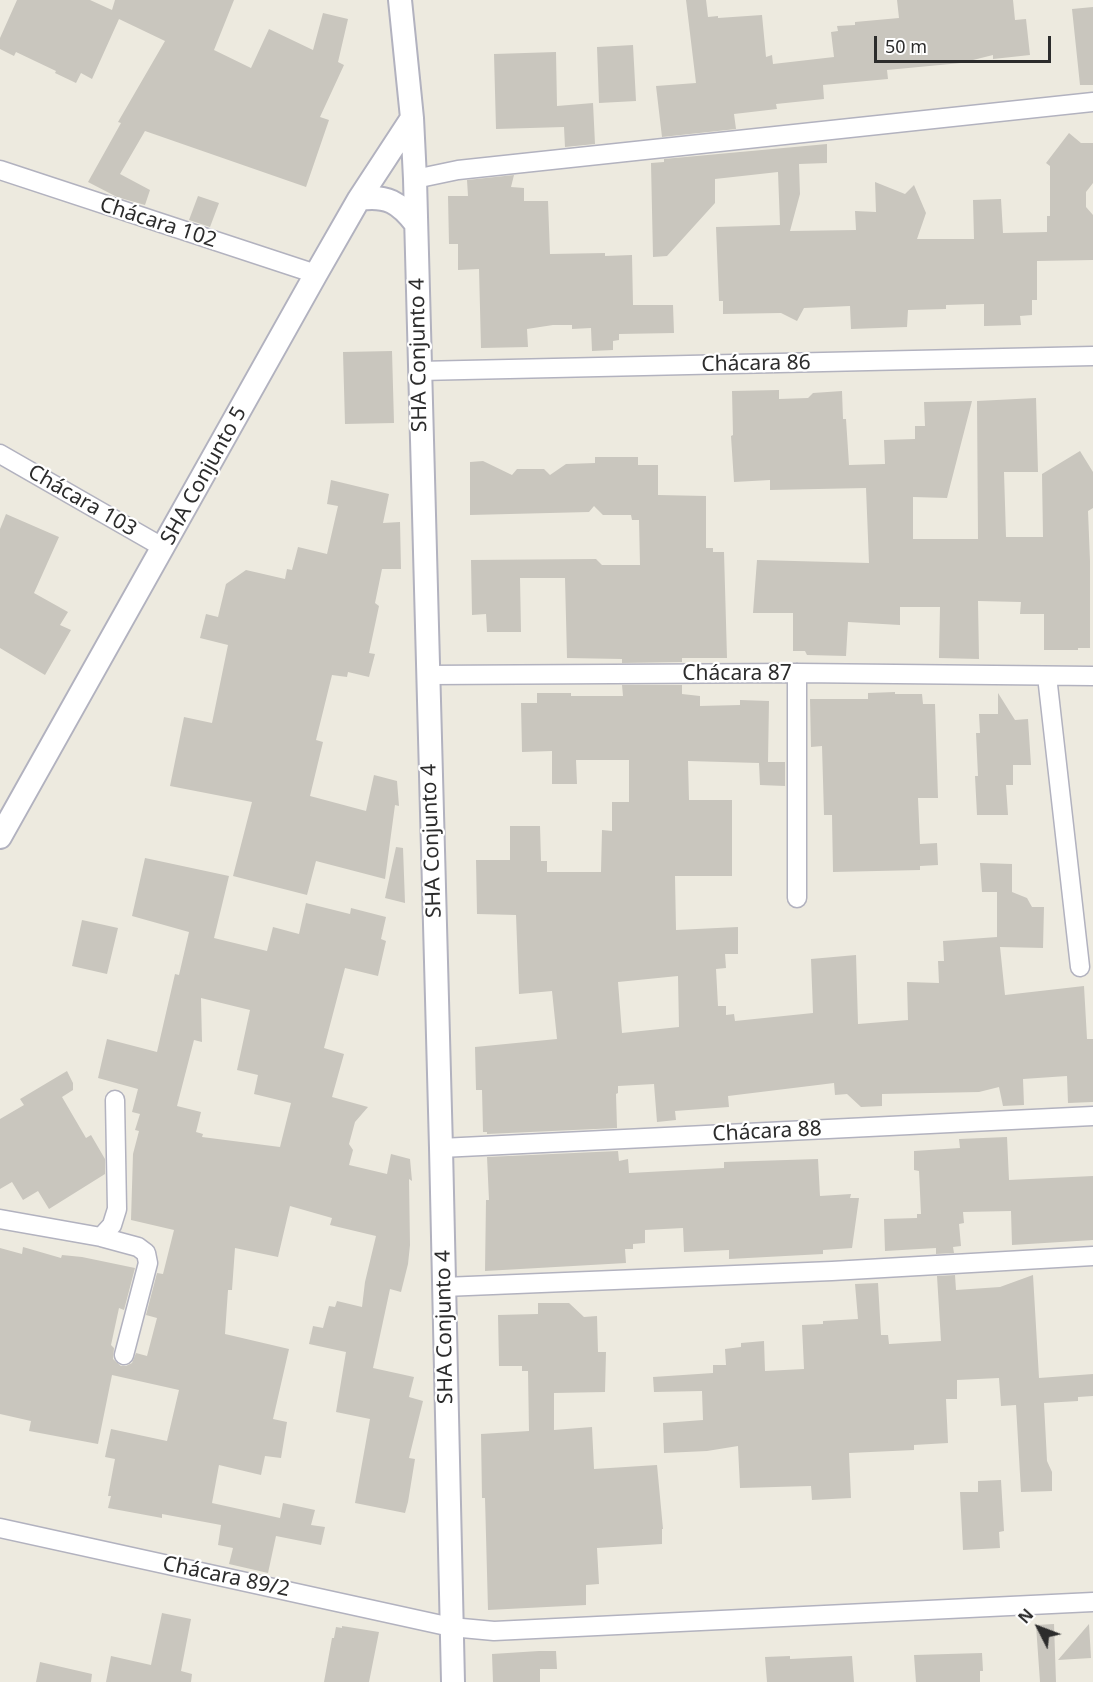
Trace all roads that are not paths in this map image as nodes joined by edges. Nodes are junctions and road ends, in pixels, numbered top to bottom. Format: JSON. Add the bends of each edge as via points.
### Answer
{"nodes":[{"id":1,"x":400,"y":0,"type":"edge"},
{"id":2,"x":1093,"y":102,"type":"edge"},
{"id":3,"x":412,"y":118,"type":"junction"},
{"id":4,"x":0,"y":170,"type":"edge"},
{"id":5,"x":415,"y":179,"type":"junction"},
{"id":6,"x":359,"y":200,"type":"junction"},
{"id":7,"x":416,"y":224,"type":"junction"},
{"id":8,"x":316,"y":274,"type":"junction"},
{"id":9,"x":1093,"y":356,"type":"edge"},
{"id":10,"x":419,"y":371,"type":"junction"},
{"id":11,"x":0,"y":454,"type":"edge"},
{"id":12,"x":164,"y":548,"type":"junction"},
{"id":13,"x":796,"y":674,"type":"junction"},
{"id":14,"x":427,"y":675,"type":"junction"},
{"id":15,"x":1047,"y":676,"type":"junction"},
{"id":16,"x":1093,"y":676,"type":"edge"},
{"id":17,"x":0,"y":837,"type":"edge"},
{"id":18,"x":797,"y":898,"type":"dead end"},
{"id":19,"x":1080,"y":968,"type":"dead end"},
{"id":20,"x":115,"y":1100,"type":"dead end"},
{"id":21,"x":1093,"y":1116,"type":"edge"},
{"id":22,"x":441,"y":1148,"type":"junction"},
{"id":23,"x":0,"y":1219,"type":"edge"},
{"id":24,"x":102,"y":1237,"type":"junction"},
{"id":25,"x":1093,"y":1256,"type":"edge"},
{"id":26,"x":444,"y":1287,"type":"junction"},
{"id":27,"x":124,"y":1355,"type":"dead end"},
{"id":28,"x":0,"y":1528,"type":"edge"},
{"id":29,"x":1093,"y":1602,"type":"edge"},
{"id":30,"x":451,"y":1627,"type":"junction"},
{"id":31,"x":453,"y":1682,"type":"edge"}],
"edges":[{"from":1,"to":3,"type":"street","name":"SHA Conjunto 4"},
{"from":2,"to":5,"type":"street","via":[[458,170]]},
{"from":3,"to":5,"type":"street","name":"SHA Conjunto 4"},
{"from":3,"to":6,"type":"street","name":"SHA Conjunto 5"},
{"from":4,"to":8,"type":"street","name":"Chácara 102"},
{"from":5,"to":7,"type":"street","name":"SHA Conjunto 4"},
{"from":6,"to":7,"type":"street","via":[[388,200],[403,207]]},
{"from":6,"to":8,"type":"street","name":"SHA Conjunto 5"},
{"from":7,"to":10,"type":"street","name":"SHA Conjunto 4"},
{"from":8,"to":12,"type":"street","name":"SHA Conjunto 5"},
{"from":9,"to":10,"type":"street","name":"Chácara 86"},
{"from":10,"to":14,"type":"street","name":"SHA Conjunto 4"},
{"from":11,"to":12,"type":"street","name":"Chácara 103"},
{"from":12,"to":17,"type":"street","name":"SHA Conjunto 5"},
{"from":13,"to":14,"type":"street","name":"Chácara 87"},
{"from":13,"to":15,"type":"street","name":"Chácara 87"},
{"from":13,"to":18,"type":"street"},
{"from":14,"to":22,"type":"street","name":"SHA Conjunto 4"},
{"from":15,"to":16,"type":"street","name":"Chácara 87"},
{"from":15,"to":19,"type":"street"},
{"from":20,"to":24,"type":"street","via":[[117,1209],[112,1225]]},
{"from":21,"to":22,"type":"street","name":"Chácara 88"},
{"from":22,"to":26,"type":"street","name":"SHA Conjunto 4"},
{"from":23,"to":24,"type":"street"},
{"from":24,"to":27,"type":"street","via":[[138,1247],[146,1253],[148,1263]]},
{"from":25,"to":26,"type":"street"},
{"from":26,"to":30,"type":"street","name":"SHA Conjunto 4"},
{"from":28,"to":30,"type":"street","name":"Chácara 89/2"},
{"from":29,"to":30,"type":"street","name":"Chácara 89/2","via":[[494,1631]]},
{"from":30,"to":31,"type":"street","name":"SHA Conjunto 4"}]}
